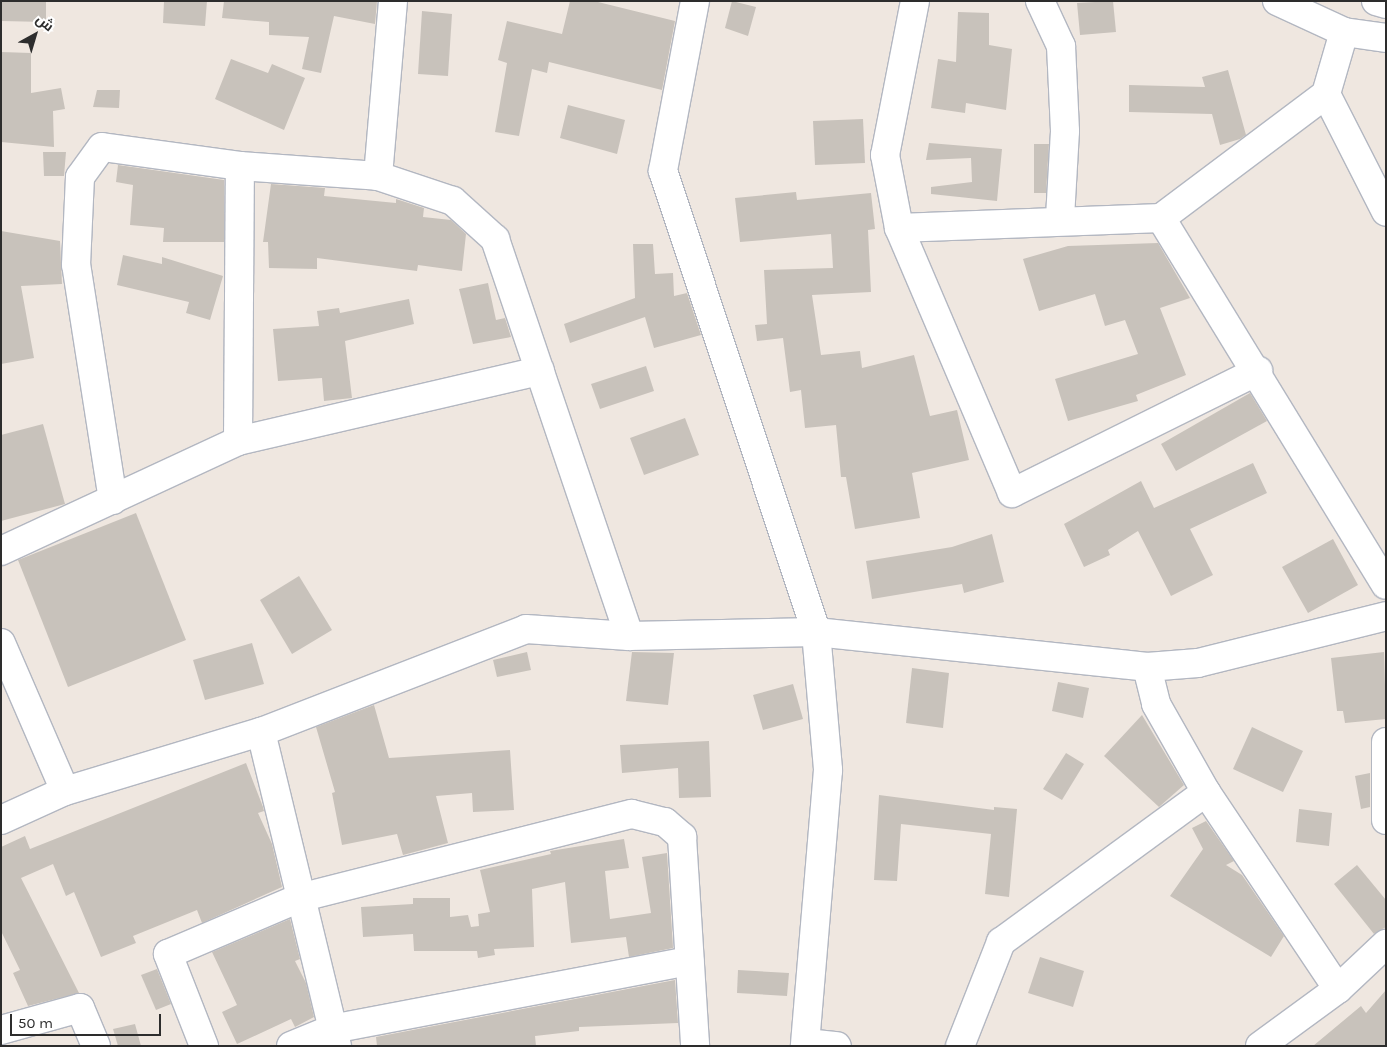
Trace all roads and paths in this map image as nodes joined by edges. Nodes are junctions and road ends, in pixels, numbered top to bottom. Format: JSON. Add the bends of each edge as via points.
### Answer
{"nodes":[{"id":1,"x":393,"y":1,"type":"edge"},
{"id":2,"x":695,"y":1,"type":"edge"},
{"id":3,"x":915,"y":1,"type":"edge"},
{"id":4,"x":1040,"y":1,"type":"edge"},
{"id":5,"x":1277,"y":1,"type":"edge"},
{"id":6,"x":1376,"y":1,"type":"edge"},
{"id":7,"x":1386,"y":4,"type":"edge"},
{"id":8,"x":1344,"y":32,"type":"junction"},
{"id":9,"x":1386,"y":38,"type":"edge"},
{"id":10,"x":1326,"y":94,"type":"junction"},
{"id":11,"x":240,"y":166,"type":"junction"},
{"id":12,"x":378,"y":176,"type":"junction"},
{"id":13,"x":1386,"y":212,"type":"edge"},
{"id":14,"x":1161,"y":218,"type":"junction"},
{"id":15,"x":1060,"y":219,"type":"junction"},
{"id":16,"x":899,"y":228,"type":"junction"},
{"id":17,"x":540,"y":371,"type":"junction"},
{"id":18,"x":1258,"y":371,"type":"junction"},
{"id":19,"x":238,"y":441,"type":"junction"},
{"id":20,"x":113,"y":500,"type":"junction"},
{"id":21,"x":1,"y":551,"type":"edge"},
{"id":22,"x":1386,"y":585,"type":"edge"},
{"id":23,"x":1386,"y":616,"type":"edge"},
{"id":24,"x":816,"y":632,"type":"junction"},
{"id":25,"x":628,"y":636,"type":"junction"},
{"id":26,"x":1,"y":643,"type":"edge"},
{"id":27,"x":1147,"y":667,"type":"junction"},
{"id":28,"x":261,"y":732,"type":"junction"},
{"id":29,"x":1386,"y":742,"type":"edge"},
{"id":30,"x":65,"y":791,"type":"junction"},
{"id":31,"x":1206,"y":792,"type":"junction"},
{"id":32,"x":1,"y":820,"type":"edge"},
{"id":33,"x":1386,"y":820,"type":"edge"},
{"id":34,"x":299,"y":898,"type":"junction"},
{"id":35,"x":1386,"y":944,"type":"edge"},
{"id":36,"x":690,"y":961,"type":"junction"},
{"id":37,"x":1338,"y":989,"type":"junction"},
{"id":38,"x":1,"y":1030,"type":"edge"},
{"id":39,"x":335,"y":1038,"type":"edge"},
{"id":40,"x":805,"y":1044,"type":"edge"},
{"id":41,"x":96,"y":1046,"type":"edge"},
{"id":42,"x":204,"y":1046,"type":"edge"},
{"id":43,"x":291,"y":1046,"type":"edge"},
{"id":44,"x":695,"y":1046,"type":"edge"},
{"id":45,"x":837,"y":1046,"type":"edge"},
{"id":46,"x":960,"y":1046,"type":"edge"},
{"id":47,"x":1260,"y":1046,"type":"edge"}],
"edges":[{"from":1,"to":12,"type":"street"},
{"from":2,"to":24,"type":"street","via":[[663,171]]},
{"from":3,"to":16,"type":"street","via":[[885,155]]},
{"from":4,"to":15,"type":"street","via":[[1061,46],[1065,131]]},
{"from":5,"to":8,"type":"street"},
{"from":6,"to":7,"type":"street"},
{"from":8,"to":9,"type":"street"},
{"from":8,"to":10,"type":"street"},
{"from":10,"to":13,"type":"street"},
{"from":10,"to":14,"type":"street"},
{"from":11,"to":12,"type":"street"},
{"from":11,"to":19,"type":"street"},
{"from":11,"to":20,"type":"street","via":[[102,147],[80,177],[76,265]]},
{"from":12,"to":17,"type":"street","via":[[453,201],[495,239]]},
{"from":14,"to":15,"type":"street"},
{"from":14,"to":18,"type":"street"},
{"from":15,"to":16,"type":"street"},
{"from":16,"to":18,"type":"street","via":[[1012,493]]},
{"from":17,"to":19,"type":"street"},
{"from":17,"to":25,"type":"street"},
{"from":18,"to":22,"type":"street"},
{"from":19,"to":20,"type":"street"},
{"from":20,"to":21,"type":"street"},
{"from":23,"to":27,"type":"street","via":[[1198,663]]},
{"from":24,"to":25,"type":"street"},
{"from":24,"to":27,"type":"street"},
{"from":24,"to":40,"type":"street","via":[[828,770]]},
{"from":25,"to":28,"type":"street","via":[[526,629]]},
{"from":26,"to":30,"type":"street"},
{"from":27,"to":31,"type":"street","via":[[1156,704]]},
{"from":28,"to":30,"type":"street"},
{"from":28,"to":34,"type":"street"},
{"from":29,"to":33,"type":"street"},
{"from":30,"to":32,"type":"street"},
{"from":31,"to":37,"type":"street"},
{"from":31,"to":46,"type":"street","via":[[1001,942]]},
{"from":34,"to":36,"type":"street","via":[[632,814],[665,822],[682,837]]},
{"from":34,"to":39,"type":"street"},
{"from":34,"to":42,"type":"street","via":[[168,954]]},
{"from":35,"to":37,"type":"street"},
{"from":36,"to":39,"type":"street"},
{"from":36,"to":44,"type":"street"},
{"from":37,"to":47,"type":"street"},
{"from":38,"to":41,"type":"street","via":[[80,1008]]},
{"from":39,"to":43,"type":"street"},
{"from":40,"to":45,"type":"street"}]}
